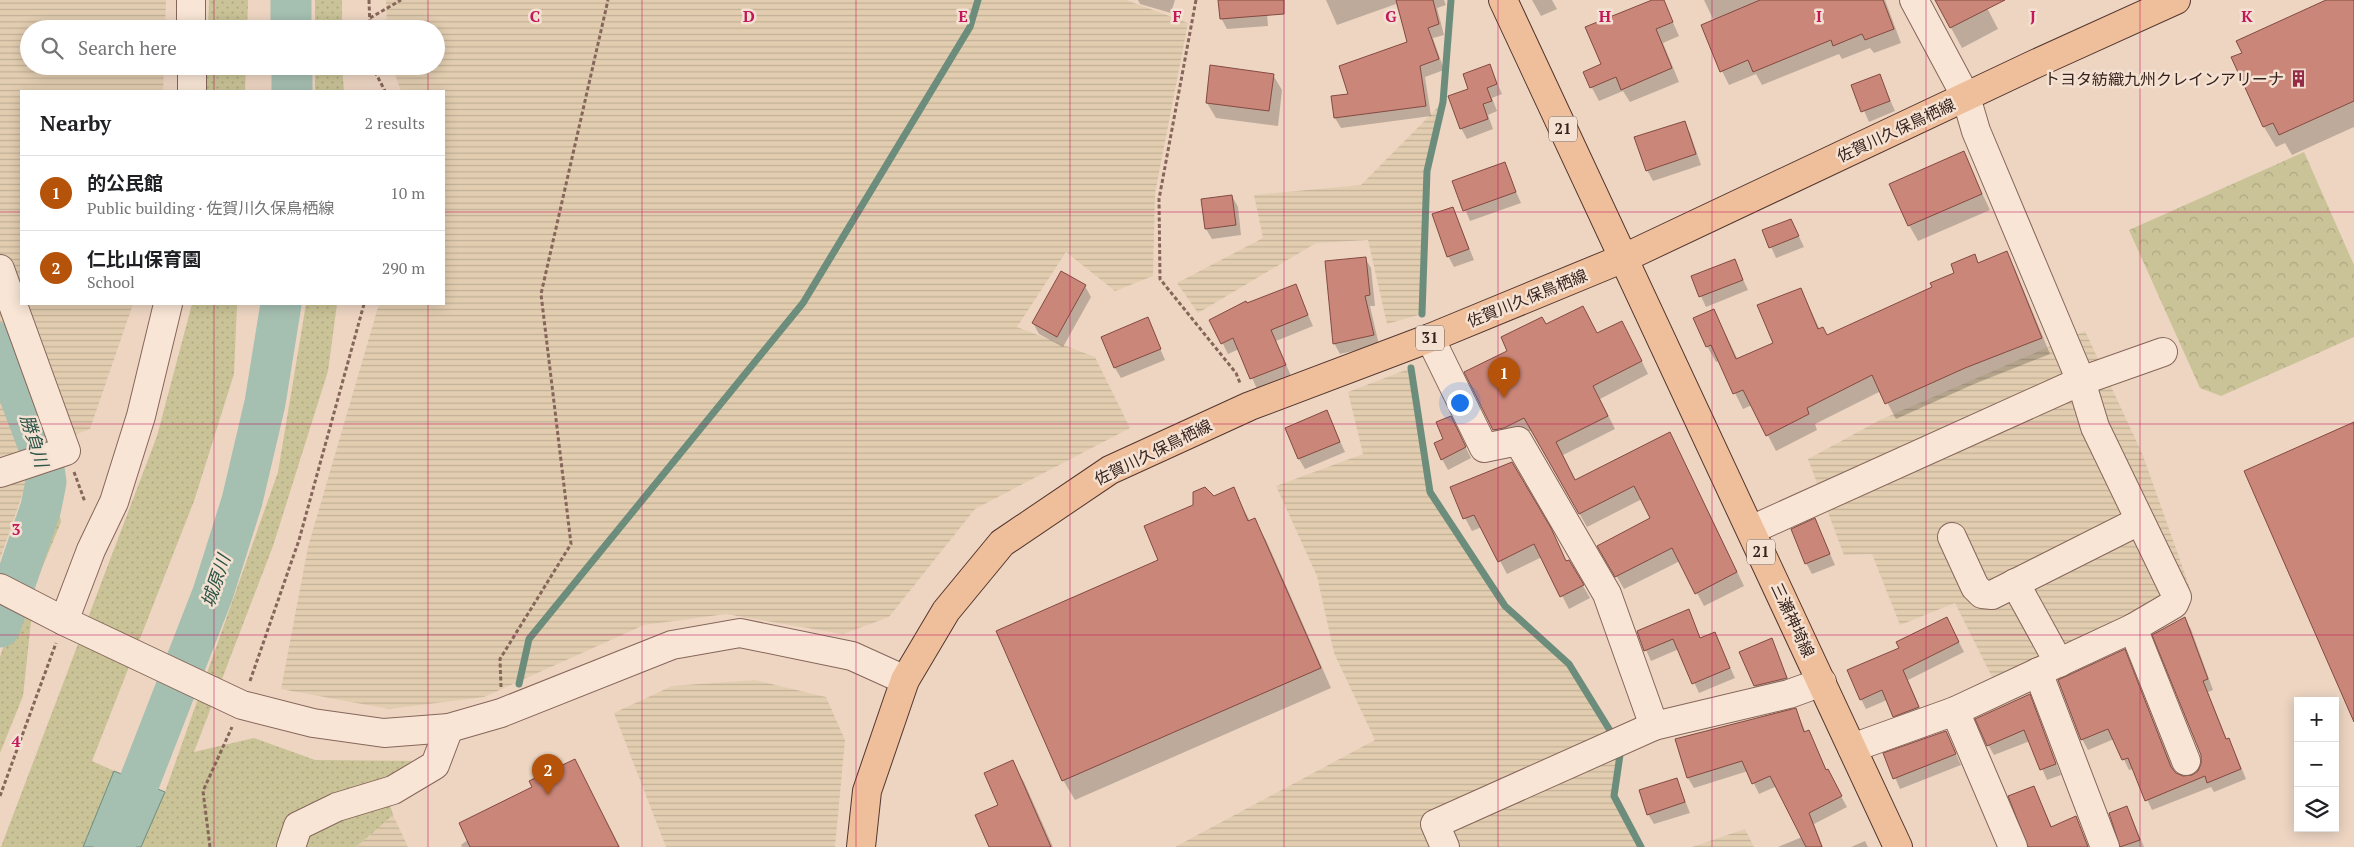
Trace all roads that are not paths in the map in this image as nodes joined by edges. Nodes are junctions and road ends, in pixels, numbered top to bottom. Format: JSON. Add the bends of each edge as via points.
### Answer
{"nodes":[{"id":1,"x":191,"y":0,"type":"edge"},
{"id":2,"x":1503,"y":0,"type":"edge"},
{"id":3,"x":1914,"y":0,"type":"edge"},
{"id":4,"x":2176,"y":0,"type":"edge"},
{"id":5,"x":191,"y":20,"type":"edge"},
{"id":6,"x":192,"y":75,"type":"edge"},
{"id":7,"x":192,"y":90,"type":"edge"},
{"id":8,"x":1966,"y":96,"type":"junction"},
{"id":9,"x":1624,"y":258,"type":"junction"},
{"id":10,"x":0,"y":269,"type":"edge"},
{"id":11,"x":168,"y":305,"type":"edge"},
{"id":12,"x":1430,"y":338,"type":"junction"},
{"id":13,"x":2163,"y":352,"type":"dead end"},
{"id":14,"x":2081,"y":381,"type":"junction"},
{"id":15,"x":9,"y":470,"type":"edge"},
{"id":16,"x":2139,"y":521,"type":"junction"},
{"id":17,"x":1751,"y":530,"type":"junction"},
{"id":18,"x":1952,"y":537,"type":"dead end"},
{"id":19,"x":2015,"y":583,"type":"junction"},
{"id":20,"x":0,"y":588,"type":"edge"},
{"id":21,"x":64,"y":621,"type":"junction"},
{"id":22,"x":2133,"y":628,"type":"junction"},
{"id":23,"x":2048,"y":668,"type":"junction"},
{"id":24,"x":905,"y":680,"type":"junction"},
{"id":25,"x":1822,"y":682,"type":"junction"},
{"id":26,"x":1955,"y":711,"type":"junction"},
{"id":27,"x":449,"y":728,"type":"junction"},
{"id":28,"x":1643,"y":731,"type":"junction"},
{"id":29,"x":1852,"y":748,"type":"junction"},
{"id":30,"x":2186,"y":761,"type":"dead end"},
{"id":31,"x":291,"y":847,"type":"edge"},
{"id":32,"x":861,"y":847,"type":"edge"},
{"id":33,"x":1445,"y":847,"type":"edge"},
{"id":34,"x":1898,"y":847,"type":"edge"},
{"id":35,"x":2013,"y":847,"type":"edge"},
{"id":36,"x":2105,"y":847,"type":"edge"}],
"edges":[{"from":1,"to":5,"type":"street"},
{"from":2,"to":9,"type":"main road","number":"21"},
{"from":3,"to":8,"type":"street"},
{"from":4,"to":8,"type":"main road","name":"佐賀川久保鳥栖線","number":"31"},
{"from":6,"to":7,"type":"street"},
{"from":8,"to":9,"type":"main road","name":"佐賀川久保鳥栖線","number":"31"},
{"from":8,"to":14,"type":"street","via":[[1976,131]]},
{"from":9,"to":12,"type":"main road","name":"佐賀川久保鳥栖線","number":"31"},
{"from":9,"to":17,"type":"main road","name":"三瀬神埼線","number":"21"},
{"from":10,"to":15,"type":"street","via":[[66,451]]},
{"from":11,"to":21,"type":"street","via":[[141,416],[114,502],[91,550]]},
{"from":12,"to":24,"type":"main road","name":"佐賀川久保鳥栖線","number":"31","via":[[1250,406],[1110,470],[1002,544],[946,611]]},
{"from":12,"to":28,"type":"street","via":[[1484,448],[1518,442],[1602,585]]},
{"from":13,"to":14,"type":"street"},
{"from":14,"to":16,"type":"street","via":[[2095,427]]},
{"from":14,"to":17,"type":"street"},
{"from":16,"to":19,"type":"street"},
{"from":16,"to":22,"type":"street","via":[[2177,597],[2174,604]]},
{"from":17,"to":25,"type":"main road","name":"三瀬神埼線","number":"21"},
{"from":18,"to":19,"type":"street","via":[[1975,587],[1982,594],[1992,595]]},
{"from":19,"to":23,"type":"street"},
{"from":20,"to":21,"type":"street"},
{"from":21,"to":27,"type":"street","via":[[242,705],[312,723],[384,733]]},
{"from":22,"to":23,"type":"street"},
{"from":22,"to":30,"type":"street"},
{"from":23,"to":26,"type":"street"},
{"from":23,"to":36,"type":"street"},
{"from":24,"to":27,"type":"street","via":[[852,656],[740,634],[672,645],[501,713]]},
{"from":24,"to":32,"type":"main road","name":"佐賀川久保鳥栖線","number":"31","via":[[867,791]]},
{"from":25,"to":28,"type":"street","via":[[1789,694]]},
{"from":25,"to":29,"type":"main road","name":"三瀬神埼線","number":"21"},
{"from":26,"to":29,"type":"street"},
{"from":26,"to":35,"type":"street"},
{"from":27,"to":31,"type":"street","via":[[435,765],[393,790],[338,807],[298,826]]},
{"from":28,"to":33,"type":"street","via":[[1434,824]]},
{"from":29,"to":34,"type":"main road","name":"三瀬神埼線","number":"21"}]}
